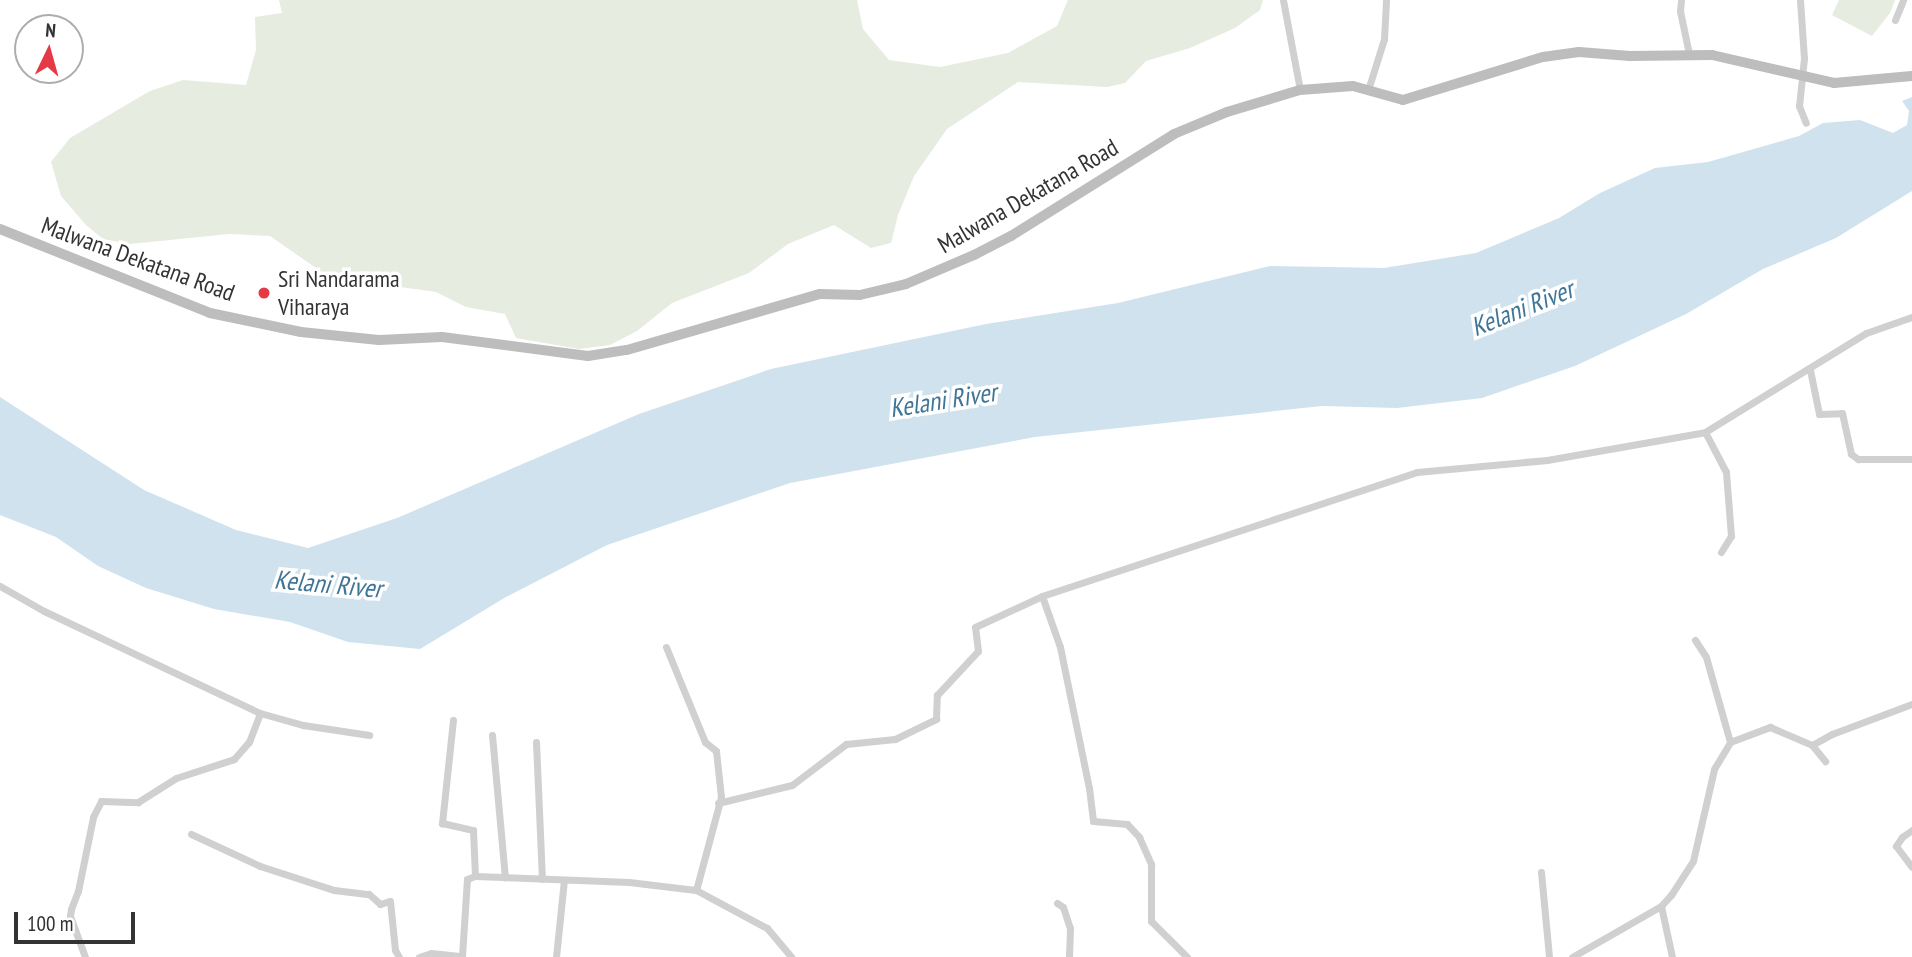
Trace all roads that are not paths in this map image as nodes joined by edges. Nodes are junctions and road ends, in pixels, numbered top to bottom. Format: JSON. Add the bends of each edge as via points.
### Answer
{"nodes":[{"id":1,"x":1283,"y":0,"type":"edge"},
{"id":2,"x":1386,"y":0,"type":"edge"},
{"id":3,"x":1681,"y":0,"type":"edge"},
{"id":4,"x":1800,"y":0,"type":"edge"},
{"id":5,"x":1903,"y":0,"type":"edge"},
{"id":6,"x":1895,"y":20,"type":"dead end"},
{"id":7,"x":1689,"y":54,"type":"junction"},
{"id":8,"x":1912,"y":76,"type":"edge"},
{"id":9,"x":1803,"y":77,"type":"junction"},
{"id":10,"x":1300,"y":90,"type":"junction"},
{"id":11,"x":1368,"y":90,"type":"junction"},
{"id":12,"x":1806,"y":124,"type":"dead end"},
{"id":13,"x":0,"y":229,"type":"edge"},
{"id":14,"x":1912,"y":317,"type":"edge"},
{"id":15,"x":1810,"y":370,"type":"junction"},
{"id":16,"x":1705,"y":432,"type":"junction"},
{"id":17,"x":1912,"y":459,"type":"edge"},
{"id":18,"x":1721,"y":552,"type":"dead end"},
{"id":19,"x":0,"y":586,"type":"edge"},
{"id":20,"x":1042,"y":596,"type":"junction"},
{"id":21,"x":1695,"y":640,"type":"dead end"},
{"id":22,"x":666,"y":647,"type":"dead end"},
{"id":23,"x":1912,"y":704,"type":"edge"},
{"id":24,"x":260,"y":713,"type":"junction"},
{"id":25,"x":453,"y":720,"type":"dead end"},
{"id":26,"x":369,"y":735,"type":"dead end"},
{"id":27,"x":492,"y":735,"type":"dead end"},
{"id":28,"x":536,"y":742,"type":"dead end"},
{"id":29,"x":1730,"y":742,"type":"junction"},
{"id":30,"x":1812,"y":745,"type":"junction"},
{"id":31,"x":1825,"y":761,"type":"dead end"},
{"id":32,"x":718,"y":803,"type":"junction"},
{"id":33,"x":1912,"y":830,"type":"edge"},
{"id":34,"x":191,"y":834,"type":"dead end"},
{"id":35,"x":1912,"y":867,"type":"edge"},
{"id":36,"x":1541,"y":872,"type":"dead end"},
{"id":37,"x":475,"y":876,"type":"junction"},
{"id":38,"x":505,"y":877,"type":"junction"},
{"id":39,"x":542,"y":879,"type":"junction"},
{"id":40,"x":564,"y":880,"type":"junction"},
{"id":41,"x":696,"y":890,"type":"junction"},
{"id":42,"x":1057,"y":903,"type":"dead end"},
{"id":43,"x":1661,"y":906,"type":"junction"},
{"id":44,"x":85,"y":957,"type":"edge"},
{"id":45,"x":399,"y":957,"type":"edge"},
{"id":46,"x":419,"y":957,"type":"edge"},
{"id":47,"x":555,"y":957,"type":"edge"},
{"id":48,"x":791,"y":957,"type":"edge"},
{"id":49,"x":1069,"y":957,"type":"edge"},
{"id":50,"x":1187,"y":957,"type":"edge"},
{"id":51,"x":1549,"y":957,"type":"edge"},
{"id":52,"x":1572,"y":957,"type":"edge"},
{"id":53,"x":1672,"y":957,"type":"edge"}],
"edges":[{"from":1,"to":10,"type":"street"},
{"from":2,"to":11,"type":"street","via":[[1384,38]]},
{"from":3,"to":7,"type":"street"},
{"from":4,"to":9,"type":"street"},
{"from":5,"to":6,"type":"street"},
{"from":7,"to":9,"type":"main road","name":"Malwana Dekatana Road","via":[[1731,58]]},
{"from":7,"to":11,"type":"main road","name":"Malwana Dekatana Road","via":[[1563,52],[1410,99]]},
{"from":8,"to":9,"type":"main road","name":"Malwana Dekatana Road","via":[[1834,83]]},
{"from":9,"to":12,"type":"street","via":[[1799,106]]},
{"from":10,"to":11,"type":"main road","name":"Malwana Dekatana Road","via":[[1353,86]]},
{"from":10,"to":13,"type":"main road","name":"Malwana Dekatana Road","via":[[1174,134],[1011,236],[906,284],[860,295],[820,294],[626,351],[587,356],[456,338],[379,340],[301,332],[222,315]]},
{"from":14,"to":15,"type":"street","via":[[1866,333]]},
{"from":15,"to":16,"type":"street"},
{"from":15,"to":17,"type":"street","via":[[1819,414],[1842,413],[1851,454],[1858,459]]},
{"from":16,"to":18,"type":"street","via":[[1726,472],[1731,536]]},
{"from":16,"to":20,"type":"street","via":[[1547,460],[1417,472]]},
{"from":19,"to":24,"type":"street"},
{"from":20,"to":32,"type":"street","via":[[975,627],[978,651],[937,695],[936,719],[895,739],[846,744],[792,785]]},
{"from":20,"to":50,"type":"street","via":[[1060,647],[1093,821],[1127,824],[1139,837],[1151,863],[1152,921]]},
{"from":21,"to":29,"type":"street","via":[[1706,657]]},
{"from":22,"to":32,"type":"street","via":[[705,742],[716,751]]},
{"from":23,"to":30,"type":"street"},
{"from":24,"to":26,"type":"street"},
{"from":24,"to":44,"type":"street","via":[[249,742],[234,759],[176,778],[138,802],[100,801],[70,916]]},
{"from":25,"to":37,"type":"street","via":[[442,823],[473,830]]},
{"from":27,"to":38,"type":"street"},
{"from":28,"to":39,"type":"street"},
{"from":29,"to":30,"type":"street","via":[[1769,727]]},
{"from":29,"to":43,"type":"street","via":[[1714,769],[1692,861]]},
{"from":30,"to":31,"type":"street"},
{"from":32,"to":41,"type":"street"},
{"from":33,"to":35,"type":"street","via":[[1896,846]]},
{"from":34,"to":45,"type":"street","via":[[260,866],[334,890],[369,894],[380,904],[390,901]]},
{"from":36,"to":51,"type":"street"},
{"from":37,"to":38,"type":"street"},
{"from":37,"to":46,"type":"street","via":[[467,879],[462,956],[431,953]]},
{"from":38,"to":39,"type":"street"},
{"from":39,"to":40,"type":"street"},
{"from":40,"to":41,"type":"street"},
{"from":40,"to":47,"type":"street"},
{"from":41,"to":48,"type":"street","via":[[767,928]]},
{"from":42,"to":49,"type":"street","via":[[1070,928]]},
{"from":43,"to":52,"type":"street"},
{"from":43,"to":53,"type":"street"}]}
